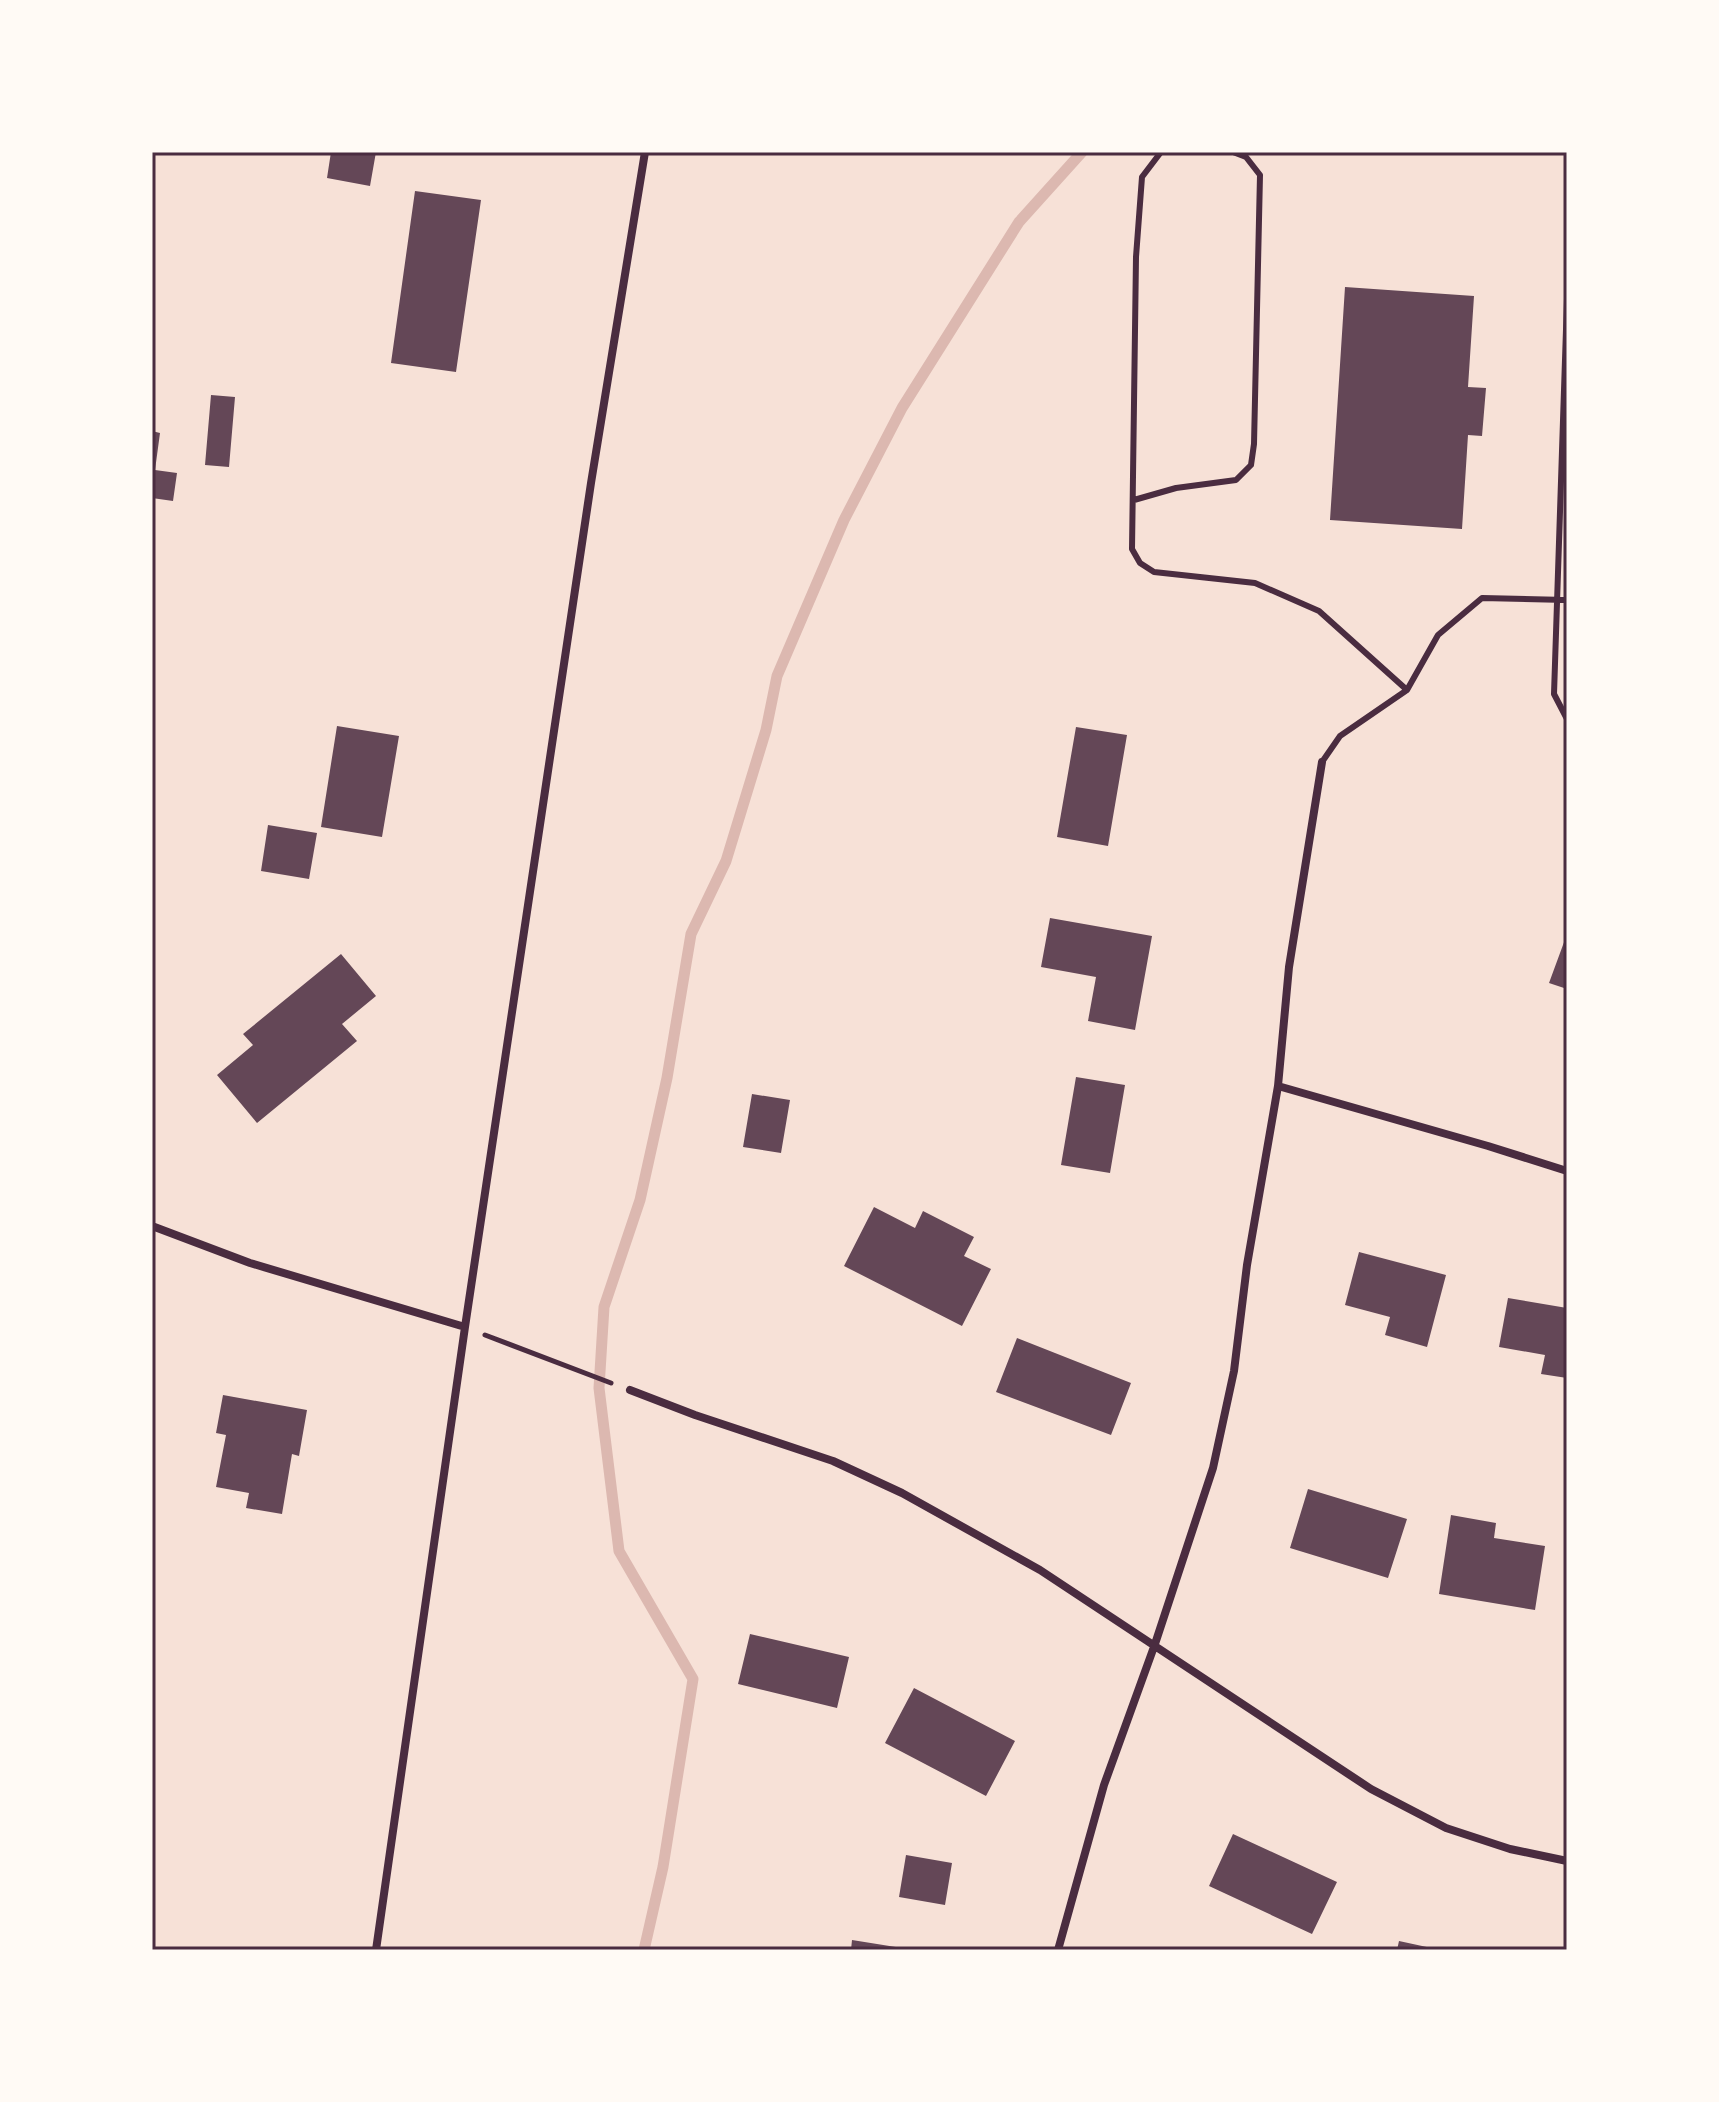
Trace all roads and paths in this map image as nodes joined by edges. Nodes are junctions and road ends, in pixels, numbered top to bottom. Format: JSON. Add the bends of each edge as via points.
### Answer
{"nodes":[{"id":1,"x":645,"y":152,"type":"edge"},
{"id":2,"x":1161,"y":152,"type":"edge"},
{"id":3,"x":1233,"y":152,"type":"edge"},
{"id":4,"x":1567,"y":299,"type":"edge"},
{"id":5,"x":1134,"y":500,"type":"junction"},
{"id":6,"x":1556,"y":599,"type":"junction"},
{"id":7,"x":1567,"y":600,"type":"edge"},
{"id":8,"x":1407,"y":690,"type":"junction"},
{"id":9,"x":1567,"y":719,"type":"edge"},
{"id":10,"x":1322,"y":762,"type":"joint"},
{"id":11,"x":1278,"y":1086,"type":"junction"},
{"id":12,"x":1567,"y":1171,"type":"edge"},
{"id":13,"x":152,"y":1226,"type":"edge"},
{"id":14,"x":465,"y":1327,"type":"junction"},
{"id":15,"x":491,"y":1337,"type":"dead end"},
{"id":16,"x":630,"y":1390,"type":"joint"},
{"id":17,"x":1155,"y":1644,"type":"junction"},
{"id":18,"x":1567,"y":1861,"type":"edge"},
{"id":19,"x":376,"y":1950,"type":"edge"},
{"id":20,"x":1058,"y":1950,"type":"edge"}],
"edges":[{"from":1,"to":14,"type":"street"},
{"from":2,"to":5,"type":"lane","via":[[1142,177],[1136,257]]},
{"from":3,"to":5,"type":"lane","via":[[1246,157],[1260,175],[1251,465],[1236,480]]},
{"from":4,"to":6,"type":"lane"},
{"from":5,"to":8,"type":"lane","via":[[1132,549],[1140,563],[1154,572],[1255,583],[1319,611]]},
{"from":6,"to":7,"type":"lane"},
{"from":6,"to":8,"type":"lane","via":[[1482,598],[1438,635]]},
{"from":6,"to":9,"type":"lane","via":[[1554,694]]},
{"from":8,"to":10,"type":"lane","via":[[1340,736]]},
{"from":10,"to":11,"type":"street","via":[[1289,967]]},
{"from":11,"to":12,"type":"street"},
{"from":11,"to":17,"type":"street","via":[[1234,1371],[1213,1468]]},
{"from":13,"to":14,"type":"street","via":[[250,1263]]},
{"from":14,"to":19,"type":"street"},
{"from":15,"to":16,"type":"path"},
{"from":16,"to":17,"type":"street","via":[[833,1461],[902,1493],[1040,1570]]},
{"from":17,"to":18,"type":"street","via":[[1371,1789],[1446,1828]]},
{"from":17,"to":20,"type":"street","via":[[1104,1785]]}]}
